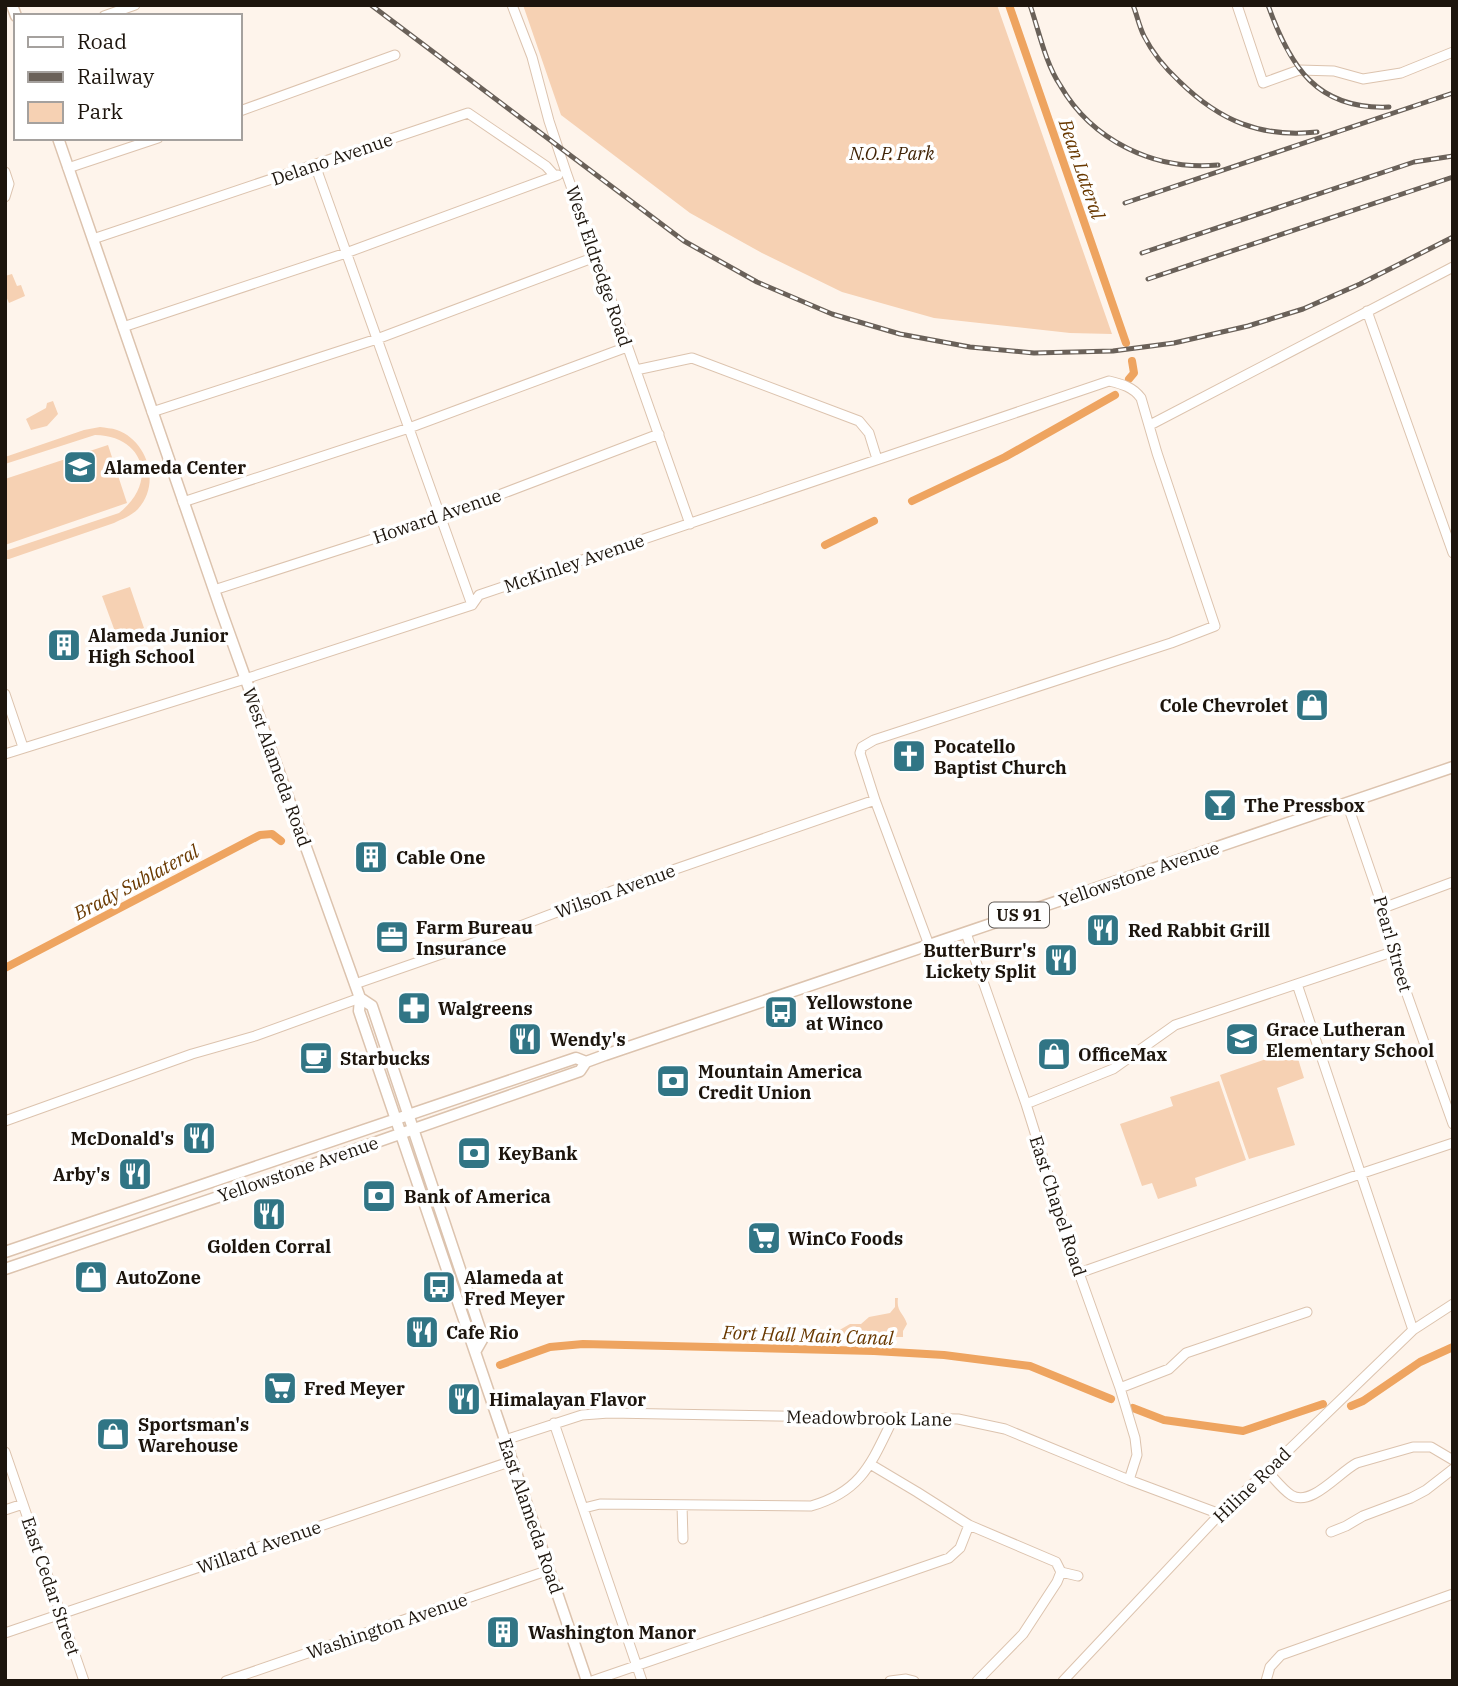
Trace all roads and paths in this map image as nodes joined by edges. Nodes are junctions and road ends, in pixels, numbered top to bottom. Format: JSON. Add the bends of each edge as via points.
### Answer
{"nodes":[{"id":1,"x":135,"y":5,"type":"edge"},
{"id":2,"x":512,"y":5,"type":"edge"},
{"id":3,"x":1237,"y":5,"type":"edge"},
{"id":4,"x":110,"y":14,"type":"edge"},
{"id":5,"x":1453,"y":52,"type":"edge"},
{"id":6,"x":396,"y":55,"type":"dead end"},
{"id":7,"x":242,"y":110,"type":"edge"},
{"id":8,"x":59,"y":140,"type":"edge"},
{"id":9,"x":152,"y":140,"type":"edge"},
{"id":10,"x":315,"y":165,"type":"junction"},
{"id":11,"x":68,"y":168,"type":"junction"},
{"id":12,"x":5,"y":172,"type":"edge"},
{"id":13,"x":566,"y":172,"type":"junction"},
{"id":14,"x":555,"y":176,"type":"junction"},
{"id":15,"x":6,"y":197,"type":"edge"},
{"id":16,"x":93,"y":239,"type":"junction"},
{"id":17,"x":346,"y":253,"type":"junction"},
{"id":18,"x":595,"y":257,"type":"junction"},
{"id":19,"x":1453,"y":267,"type":"edge"},
{"id":20,"x":1367,"y":311,"type":"junction"},
{"id":21,"x":123,"y":327,"type":"junction"},
{"id":22,"x":377,"y":339,"type":"junction"},
{"id":23,"x":627,"y":347,"type":"junction"},
{"id":24,"x":636,"y":370,"type":"junction"},
{"id":25,"x":152,"y":412,"type":"junction"},
{"id":26,"x":1150,"y":425,"type":"junction"},
{"id":27,"x":409,"y":428,"type":"junction"},
{"id":28,"x":659,"y":434,"type":"junction"},
{"id":29,"x":877,"y":459,"type":"junction"},
{"id":30,"x":183,"y":502,"type":"junction"},
{"id":31,"x":441,"y":517,"type":"junction"},
{"id":32,"x":690,"y":524,"type":"junction"},
{"id":33,"x":1453,"y":553,"type":"edge"},
{"id":34,"x":214,"y":590,"type":"junction"},
{"id":35,"x":472,"y":605,"type":"junction"},
{"id":36,"x":245,"y":679,"type":"junction"},
{"id":37,"x":5,"y":694,"type":"edge"},
{"id":38,"x":23,"y":747,"type":"junction"},
{"id":39,"x":5,"y":754,"type":"edge"},
{"id":40,"x":1453,"y":766,"type":"edge"},
{"id":41,"x":875,"y":800,"type":"junction"},
{"id":42,"x":1347,"y":803,"type":"junction"},
{"id":43,"x":1453,"y":883,"type":"edge"},
{"id":44,"x":1383,"y":908,"type":"junction"},
{"id":45,"x":966,"y":933,"type":"junction"},
{"id":46,"x":929,"y":945,"type":"junction"},
{"id":47,"x":1392,"y":952,"type":"junction"},
{"id":48,"x":355,"y":984,"type":"junction"},
{"id":49,"x":1297,"y":984,"type":"junction"},
{"id":50,"x":360,"y":998,"type":"junction"},
{"id":51,"x":586,"y":1062,"type":"junction"},
{"id":52,"x":1026,"y":1104,"type":"junction"},
{"id":53,"x":408,"y":1115,"type":"junction"},
{"id":54,"x":396,"y":1119,"type":"junction"},
{"id":55,"x":5,"y":1121,"type":"edge"},
{"id":56,"x":1453,"y":1124,"type":"edge"},
{"id":57,"x":413,"y":1129,"type":"junction"},
{"id":58,"x":401,"y":1133,"type":"junction"},
{"id":59,"x":1453,"y":1143,"type":"edge"},
{"id":60,"x":1360,"y":1174,"type":"junction"},
{"id":61,"x":5,"y":1252,"type":"edge"},
{"id":62,"x":5,"y":1269,"type":"edge"},
{"id":63,"x":1079,"y":1273,"type":"junction"},
{"id":64,"x":1453,"y":1304,"type":"edge"},
{"id":65,"x":1307,"y":1312,"type":"dead end"},
{"id":66,"x":1413,"y":1330,"type":"junction"},
{"id":67,"x":475,"y":1352,"type":"junction"},
{"id":68,"x":1120,"y":1388,"type":"junction"},
{"id":69,"x":894,"y":1418,"type":"junction"},
{"id":70,"x":554,"y":1423,"type":"junction"},
{"id":71,"x":505,"y":1440,"type":"junction"},
{"id":72,"x":5,"y":1451,"type":"edge"},
{"id":73,"x":1453,"y":1460,"type":"edge"},
{"id":74,"x":512,"y":1461,"type":"junction"},
{"id":75,"x":870,"y":1464,"type":"junction"},
{"id":76,"x":1453,"y":1469,"type":"edge"},
{"id":77,"x":1267,"y":1471,"type":"junction"},
{"id":78,"x":1129,"y":1480,"type":"junction"},
{"id":79,"x":23,"y":1504,"type":"junction"},
{"id":80,"x":682,"y":1505,"type":"junction"},
{"id":81,"x":584,"y":1508,"type":"junction"},
{"id":82,"x":5,"y":1510,"type":"edge"},
{"id":83,"x":1220,"y":1514,"type":"junction"},
{"id":84,"x":969,"y":1525,"type":"junction"},
{"id":85,"x":1346,"y":1526,"type":"junction"},
{"id":86,"x":1331,"y":1532,"type":"dead end"},
{"id":87,"x":1351,"y":1538,"type":"dead end"},
{"id":88,"x":683,"y":1539,"type":"dead end"},
{"id":89,"x":549,"y":1570,"type":"junction"},
{"id":90,"x":1061,"y":1572,"type":"junction"},
{"id":91,"x":1078,"y":1576,"type":"dead end"},
{"id":92,"x":1453,"y":1594,"type":"edge"},
{"id":93,"x":61,"y":1615,"type":"junction"},
{"id":94,"x":5,"y":1633,"type":"edge"},
{"id":95,"x":636,"y":1666,"type":"junction"},
{"id":96,"x":84,"y":1681,"type":"edge"},
{"id":97,"x":226,"y":1681,"type":"edge"},
{"id":98,"x":589,"y":1681,"type":"edge"},
{"id":99,"x":642,"y":1681,"type":"edge"},
{"id":100,"x":890,"y":1681,"type":"edge"},
{"id":101,"x":914,"y":1681,"type":"edge"},
{"id":102,"x":977,"y":1681,"type":"edge"},
{"id":103,"x":1063,"y":1681,"type":"edge"},
{"id":104,"x":1266,"y":1681,"type":"edge"}],
"edges":[{"from":1,"to":4,"type":"street"},
{"from":2,"to":13,"type":"street","name":"West Eldredge Road"},
{"from":3,"to":5,"type":"street","via":[[1263,83],[1299,70],[1334,71],[1363,79],[1401,73]]},
{"from":6,"to":7,"type":"street"},
{"from":8,"to":11,"type":"main road","name":"West Alameda Road"},
{"from":9,"to":11,"type":"street"},
{"from":10,"to":14,"type":"street","name":"Delano Avenue","via":[[468,113]]},
{"from":10,"to":16,"type":"street","name":"Delano Avenue"},
{"from":10,"to":17,"type":"street"},
{"from":11,"to":16,"type":"main road","name":"West Alameda Road"},
{"from":12,"to":15,"type":"street","via":[[9,184]]},
{"from":13,"to":14,"type":"street"},
{"from":13,"to":18,"type":"street","name":"West Eldredge Road"},
{"from":14,"to":17,"type":"street"},
{"from":16,"to":21,"type":"main road","name":"West Alameda Road"},
{"from":17,"to":21,"type":"street"},
{"from":17,"to":22,"type":"street"},
{"from":18,"to":22,"type":"street"},
{"from":18,"to":23,"type":"street","name":"West Eldredge Road"},
{"from":19,"to":20,"type":"street"},
{"from":20,"to":26,"type":"street"},
{"from":20,"to":33,"type":"street"},
{"from":21,"to":25,"type":"main road","name":"West Alameda Road"},
{"from":22,"to":25,"type":"street"},
{"from":22,"to":27,"type":"street"},
{"from":23,"to":24,"type":"street","name":"West Eldredge Road"},
{"from":23,"to":27,"type":"street"},
{"from":24,"to":28,"type":"street","name":"West Eldredge Road"},
{"from":24,"to":29,"type":"street","via":[[692,358],[859,421],[869,433]]},
{"from":25,"to":30,"type":"main road","name":"West Alameda Road"},
{"from":26,"to":29,"type":"street","name":"McKinley Avenue","via":[[1139,395],[1109,381]]},
{"from":26,"to":41,"type":"street","via":[[1215,626],[874,740],[860,753]]},
{"from":27,"to":30,"type":"street"},
{"from":27,"to":31,"type":"street"},
{"from":28,"to":31,"type":"street","name":"Howard Avenue"},
{"from":28,"to":32,"type":"street","name":"West Eldredge Road"},
{"from":29,"to":32,"type":"street","name":"McKinley Avenue"},
{"from":30,"to":34,"type":"main road","name":"West Alameda Road"},
{"from":31,"to":34,"type":"street","name":"Howard Avenue"},
{"from":31,"to":35,"type":"street"},
{"from":32,"to":35,"type":"street","name":"McKinley Avenue","via":[[479,595]]},
{"from":34,"to":36,"type":"main road","name":"West Alameda Road"},
{"from":35,"to":36,"type":"street","name":"McKinley Avenue"},
{"from":36,"to":38,"type":"street","name":"McKinley Avenue"},
{"from":36,"to":48,"type":"main road","name":"West Alameda Road"},
{"from":37,"to":38,"type":"street"},
{"from":38,"to":39,"type":"street","name":"McKinley Avenue"},
{"from":40,"to":42,"type":"main road","name":"Yellowstone Avenue","number":"US 91"},
{"from":41,"to":46,"type":"street"},
{"from":41,"to":48,"type":"street","name":"Wilson Avenue"},
{"from":42,"to":44,"type":"street","name":"Pearl Street"},
{"from":42,"to":45,"type":"main road","name":"Yellowstone Avenue","number":"US 91"},
{"from":43,"to":44,"type":"street"},
{"from":44,"to":47,"type":"street","name":"Pearl Street"},
{"from":45,"to":46,"type":"main road","name":"Yellowstone Avenue","number":"US 91"},
{"from":45,"to":52,"type":"street","name":"East Chapel Road"},
{"from":46,"to":51,"type":"main road","name":"Yellowstone Avenue","number":"US 91"},
{"from":47,"to":49,"type":"street"},
{"from":47,"to":56,"type":"street","name":"Pearl Street"},
{"from":48,"to":50,"type":"main road","name":"West Alameda Road"},
{"from":49,"to":52,"type":"street","via":[[1175,1025],[1113,1069]]},
{"from":49,"to":60,"type":"street"},
{"from":50,"to":53,"type":"main road","name":"West Alameda Road","via":[[372,1006]]},
{"from":50,"to":54,"type":"main road","name":"West Alameda Road","via":[[359,1011]]},
{"from":50,"to":55,"type":"street"},
{"from":51,"to":53,"type":"main road","name":"Yellowstone Avenue","number":"US 91","via":[[576,1058]]},
{"from":51,"to":57,"type":"main road","name":"Yellowstone Avenue","number":"US 91","via":[[580,1071]]},
{"from":52,"to":63,"type":"street","name":"East Chapel Road"},
{"from":53,"to":54,"type":"main road","name":"Yellowstone Avenue"},
{"from":53,"to":57,"type":"main road","name":"East Alameda Road"},
{"from":54,"to":58,"type":"main road","name":"West Alameda Road"},
{"from":54,"to":61,"type":"main road","name":"Yellowstone Avenue"},
{"from":57,"to":58,"type":"main road","name":"Yellowstone Avenue","number":"US 91"},
{"from":57,"to":67,"type":"main road","name":"East Alameda Road","via":[[484,1338]]},
{"from":58,"to":62,"type":"main road","name":"Yellowstone Avenue"},
{"from":58,"to":67,"type":"main road","name":"East Alameda Road"},
{"from":59,"to":60,"type":"street"},
{"from":60,"to":63,"type":"street"},
{"from":60,"to":66,"type":"street"},
{"from":63,"to":68,"type":"street","name":"East Chapel Road"},
{"from":64,"to":66,"type":"street","name":"Hiline Road"},
{"from":65,"to":68,"type":"street","via":[[1186,1353],[1169,1369]]},
{"from":66,"to":77,"type":"street","name":"Hiline Road"},
{"from":67,"to":71,"type":"main road","name":"East Alameda Road"},
{"from":68,"to":78,"type":"street","name":"East Chapel Road","via":[[1137,1455]]},
{"from":69,"to":70,"type":"street","name":"Meadowbrook Lane","via":[[609,1413]]},
{"from":69,"to":75,"type":"street"},
{"from":69,"to":78,"type":"street","name":"Meadowbrook Lane","via":[[958,1419],[1005,1429]]},
{"from":70,"to":71,"type":"street","name":"Meadowbrook Lane"},
{"from":70,"to":81,"type":"street"},
{"from":71,"to":74,"type":"main road","name":"East Alameda Road"},
{"from":72,"to":79,"type":"street","name":"East Cedar Street"},
{"from":73,"to":77,"type":"street","via":[[1431,1447],[1413,1447],[1357,1463],[1302,1499],[1291,1495]]},
{"from":74,"to":89,"type":"main road","name":"East Alameda Road"},
{"from":74,"to":93,"type":"street","name":"Willard Avenue"},
{"from":75,"to":80,"type":"street","via":[[849,1489],[811,1506]]},
{"from":75,"to":84,"type":"street"},
{"from":76,"to":85,"type":"street","via":[[1411,1498]]},
{"from":77,"to":83,"type":"street","name":"Hiline Road"},
{"from":78,"to":83,"type":"street","name":"Meadowbrook Lane"},
{"from":79,"to":82,"type":"street"},
{"from":79,"to":93,"type":"street","name":"East Cedar Street"},
{"from":80,"to":81,"type":"street","via":[[600,1504]]},
{"from":80,"to":88,"type":"street"},
{"from":81,"to":95,"type":"street"},
{"from":83,"to":103,"type":"street","name":"Hiline Road"},
{"from":84,"to":90,"type":"street","via":[[1056,1562]]},
{"from":84,"to":95,"type":"street","via":[[960,1548],[949,1558]]},
{"from":85,"to":86,"type":"street"},
{"from":85,"to":87,"type":"street"},
{"from":89,"to":97,"type":"street","name":"Washington Avenue"},
{"from":89,"to":98,"type":"main road","name":"East Alameda Road"},
{"from":90,"to":91,"type":"street"},
{"from":90,"to":102,"type":"street","via":[[1023,1634]]},
{"from":92,"to":104,"type":"street","via":[[1282,1655],[1270,1667]]},
{"from":93,"to":94,"type":"street","name":"Willard Avenue"},
{"from":93,"to":96,"type":"street","name":"East Cedar Street"},
{"from":95,"to":98,"type":"street"},
{"from":95,"to":99,"type":"street"},
{"from":100,"to":101,"type":"street"}]}
